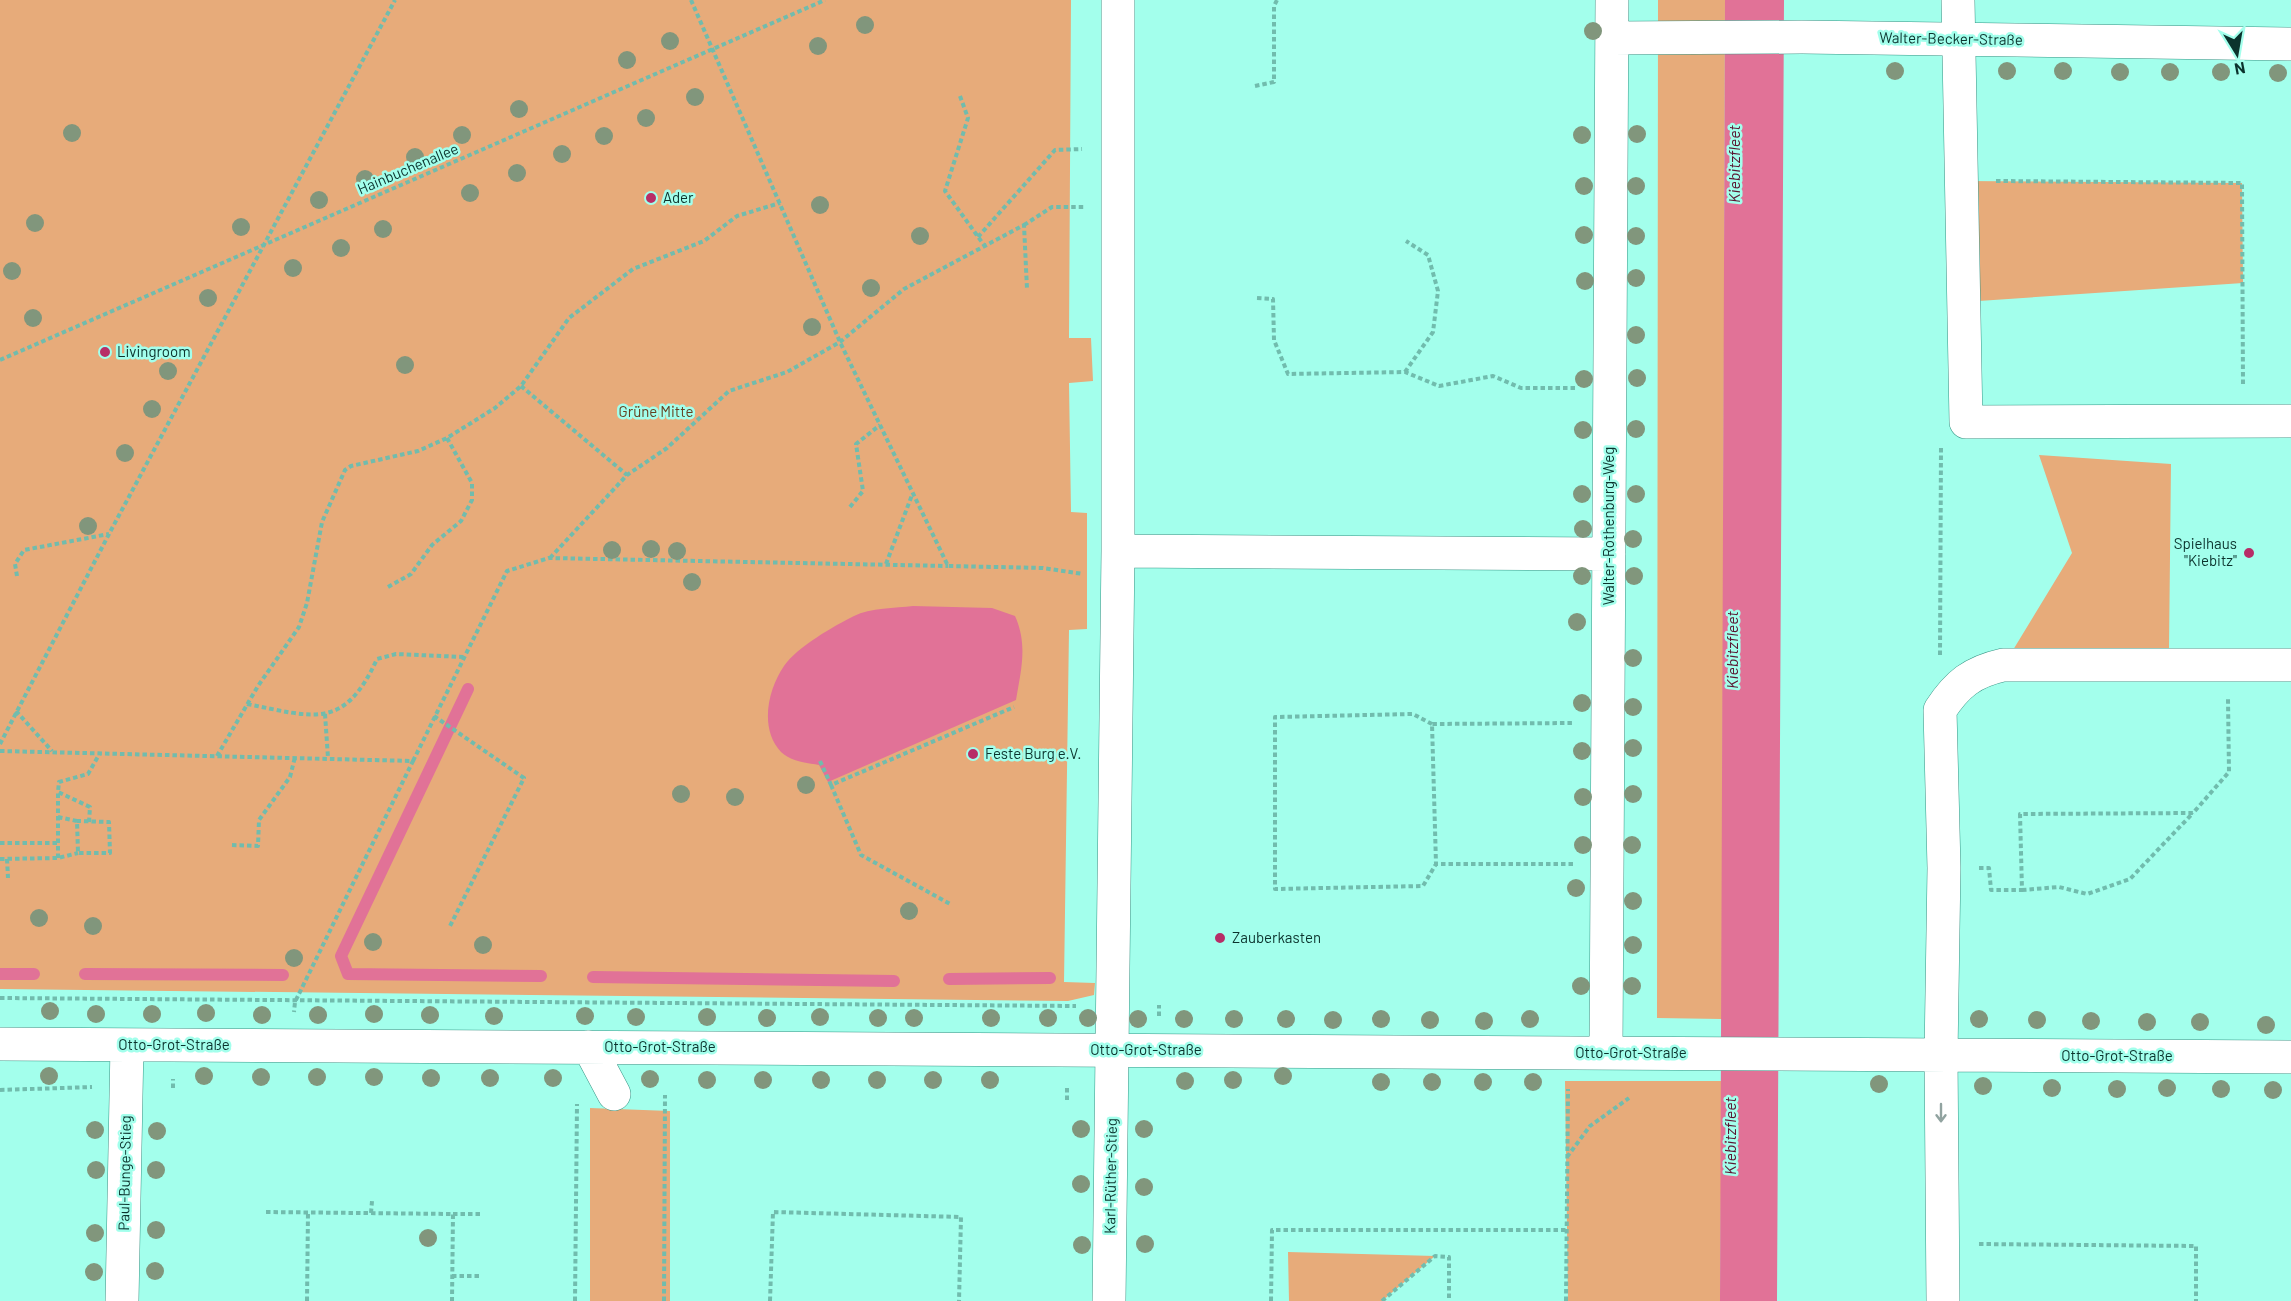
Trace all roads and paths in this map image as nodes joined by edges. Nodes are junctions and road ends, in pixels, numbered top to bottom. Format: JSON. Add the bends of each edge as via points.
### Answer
{"nodes":[{"id":1,"x":396,"y":0,"type":"edge"},
{"id":2,"x":691,"y":0,"type":"edge"},
{"id":3,"x":825,"y":0,"type":"edge"},
{"id":4,"x":1118,"y":0,"type":"edge"},
{"id":5,"x":1277,"y":0,"type":"edge"},
{"id":6,"x":1612,"y":0,"type":"edge"},
{"id":7,"x":1958,"y":0,"type":"edge"},
{"id":8,"x":1612,"y":38,"type":"junction"},
{"id":9,"x":1958,"y":39,"type":"junction"},
{"id":10,"x":2291,"y":44,"type":"edge"},
{"id":11,"x":714,"y":50,"type":"junction"},
{"id":12,"x":1255,"y":86,"type":"dead end"},
{"id":13,"x":960,"y":96,"type":"dead end"},
{"id":14,"x":1118,"y":148,"type":"junction"},
{"id":15,"x":1962,"y":181,"type":"junction"},
{"id":16,"x":780,"y":203,"type":"junction"},
{"id":17,"x":1118,"y":207,"type":"junction"},
{"id":18,"x":1024,"y":225,"type":"junction"},
{"id":19,"x":978,"y":237,"type":"junction"},
{"id":20,"x":1406,"y":241,"type":"dead end"},
{"id":21,"x":264,"y":244,"type":"junction"},
{"id":22,"x":984,"y":245,"type":"junction"},
{"id":23,"x":1027,"y":289,"type":"dead end"},
{"id":24,"x":1257,"y":298,"type":"dead end"},
{"id":25,"x":840,"y":342,"type":"junction"},
{"id":26,"x":0,"y":360,"type":"edge"},
{"id":27,"x":1405,"y":372,"type":"junction"},
{"id":28,"x":521,"y":386,"type":"junction"},
{"id":29,"x":1610,"y":388,"type":"junction"},
{"id":30,"x":2291,"y":421,"type":"edge"},
{"id":31,"x":1966,"y":422,"type":"junction"},
{"id":32,"x":2243,"y":422,"type":"junction"},
{"id":33,"x":880,"y":425,"type":"junction"},
{"id":34,"x":447,"y":438,"type":"junction"},
{"id":35,"x":650,"y":460,"type":"junction"},
{"id":36,"x":652,"y":465,"type":"dead end"},
{"id":37,"x":627,"y":475,"type":"junction"},
{"id":38,"x":912,"y":494,"type":"junction"},
{"id":39,"x":850,"y":507,"type":"dead end"},
{"id":40,"x":109,"y":534,"type":"junction"},
{"id":41,"x":1118,"y":551,"type":"junction"},
{"id":42,"x":1609,"y":554,"type":"junction"},
{"id":43,"x":549,"y":558,"type":"junction"},
{"id":44,"x":886,"y":564,"type":"junction"},
{"id":45,"x":948,"y":566,"type":"junction"},
{"id":46,"x":17,"y":576,"type":"dead end"},
{"id":47,"x":388,"y":587,"type":"dead end"},
{"id":48,"x":463,"y":657,"type":"junction"},
{"id":49,"x":2228,"y":665,"type":"junction"},
{"id":50,"x":2291,"y":665,"type":"edge"},
{"id":51,"x":247,"y":704,"type":"junction"},
{"id":52,"x":1014,"y":706,"type":"dead end"},
{"id":53,"x":1940,"y":710,"type":"junction"},
{"id":54,"x":16,"y":711,"type":"junction"},
{"id":55,"x":325,"y":714,"type":"junction"},
{"id":56,"x":434,"y":716,"type":"junction"},
{"id":57,"x":1608,"y":722,"type":"junction"},
{"id":58,"x":1432,"y":724,"type":"junction"},
{"id":59,"x":0,"y":744,"type":"edge"},
{"id":60,"x":0,"y":751,"type":"edge"},
{"id":61,"x":52,"y":752,"type":"junction"},
{"id":62,"x":100,"y":753,"type":"junction"},
{"id":63,"x":217,"y":756,"type":"junction"},
{"id":64,"x":296,"y":757,"type":"junction"},
{"id":65,"x":328,"y":758,"type":"junction"},
{"id":66,"x":413,"y":761,"type":"junction"},
{"id":67,"x":820,"y":762,"type":"dead end"},
{"id":68,"x":831,"y":785,"type":"junction"},
{"id":69,"x":58,"y":792,"type":"junction"},
{"id":70,"x":2193,"y":813,"type":"junction"},
{"id":71,"x":58,"y":817,"type":"junction"},
{"id":72,"x":77,"y":821,"type":"junction"},
{"id":73,"x":89,"y":822,"type":"junction"},
{"id":74,"x":0,"y":843,"type":"edge"},
{"id":75,"x":58,"y":843,"type":"junction"},
{"id":76,"x":232,"y":845,"type":"dead end"},
{"id":77,"x":78,"y":853,"type":"junction"},
{"id":78,"x":58,"y":858,"type":"junction"},
{"id":79,"x":7,"y":859,"type":"junction"},
{"id":80,"x":0,"y":860,"type":"edge"},
{"id":81,"x":1436,"y":864,"type":"junction"},
{"id":82,"x":1607,"y":865,"type":"junction"},
{"id":83,"x":8,"y":878,"type":"dead end"},
{"id":84,"x":1990,"y":890,"type":"dead end"},
{"id":85,"x":2022,"y":890,"type":"junction"},
{"id":86,"x":952,"y":905,"type":"dead end"},
{"id":87,"x":448,"y":928,"type":"dead end"},
{"id":88,"x":0,"y":998,"type":"edge"},
{"id":89,"x":295,"y":1002,"type":"junction"},
{"id":90,"x":1113,"y":1005,"type":"junction"},
{"id":91,"x":0,"y":1044,"type":"edge"},
{"id":92,"x":127,"y":1045,"type":"junction"},
{"id":93,"x":294,"y":1045,"type":"junction"},
{"id":94,"x":589,"y":1047,"type":"junction"},
{"id":95,"x":1112,"y":1050,"type":"junction"},
{"id":96,"x":1606,"y":1052,"type":"junction"},
{"id":97,"x":1568,"y":1053,"type":"junction"},
{"id":98,"x":1941,"y":1055,"type":"junction"},
{"id":99,"x":2291,"y":1057,"type":"edge"},
{"id":100,"x":0,"y":1090,"type":"edge"},
{"id":101,"x":80,"y":1090,"type":"dead end"},
{"id":102,"x":577,"y":1094,"type":"dead end"},
{"id":103,"x":614,"y":1094,"type":"dead end"},
{"id":104,"x":665,"y":1095,"type":"dead end"},
{"id":105,"x":1629,"y":1098,"type":"dead end"},
{"id":106,"x":1567,"y":1157,"type":"junction"},
{"id":107,"x":372,"y":1201,"type":"dead end"},
{"id":108,"x":266,"y":1212,"type":"dead end"},
{"id":109,"x":308,"y":1212,"type":"junction"},
{"id":110,"x":371,"y":1213,"type":"junction"},
{"id":111,"x":453,"y":1214,"type":"junction"},
{"id":112,"x":481,"y":1214,"type":"dead end"},
{"id":113,"x":1567,"y":1230,"type":"junction"},
{"id":114,"x":1942,"y":1244,"type":"junction"},
{"id":115,"x":452,"y":1276,"type":"junction"},
{"id":116,"x":481,"y":1276,"type":"dead end"},
{"id":117,"x":122,"y":1301,"type":"edge"},
{"id":118,"x":307,"y":1301,"type":"edge"},
{"id":119,"x":452,"y":1301,"type":"edge"},
{"id":120,"x":576,"y":1301,"type":"edge"},
{"id":121,"x":664,"y":1301,"type":"edge"},
{"id":122,"x":770,"y":1301,"type":"edge"},
{"id":123,"x":959,"y":1301,"type":"edge"},
{"id":124,"x":1109,"y":1301,"type":"edge"},
{"id":125,"x":1271,"y":1301,"type":"edge"},
{"id":126,"x":1382,"y":1301,"type":"edge"},
{"id":127,"x":1449,"y":1301,"type":"edge"},
{"id":128,"x":1566,"y":1301,"type":"edge"},
{"id":129,"x":1943,"y":1301,"type":"edge"},
{"id":130,"x":2196,"y":1301,"type":"edge"}],
"edges":[{"from":1,"to":21,"type":"path"},
{"from":2,"to":11,"type":"path"},
{"from":3,"to":11,"type":"path","name":"Hainbuchenallee"},
{"from":4,"to":14,"type":"street","name":"Karl-Rüther-Stieg"},
{"from":5,"to":12,"type":"path","via":[[1274,82]]},
{"from":6,"to":8,"type":"street","name":"Walter-Rothenburg-Weg"},
{"from":7,"to":9,"type":"street"},
{"from":8,"to":9,"type":"street","name":"Walter-Becker-Straße"},
{"from":8,"to":29,"type":"street","name":"Walter-Rothenburg-Weg"},
{"from":9,"to":10,"type":"street","name":"Walter-Becker-Straße"},
{"from":9,"to":15,"type":"street"},
{"from":11,"to":16,"type":"path"},
{"from":11,"to":21,"type":"path","name":"Hainbuchenallee"},
{"from":13,"to":19,"type":"path","via":[[968,118],[945,191]]},
{"from":14,"to":17,"type":"street","name":"Karl-Rüther-Stieg"},
{"from":14,"to":19,"type":"path","via":[[1055,150]]},
{"from":15,"to":31,"type":"street"},
{"from":15,"to":32,"type":"path","via":[[2242,183]]},
{"from":16,"to":25,"type":"path"},
{"from":16,"to":28,"type":"path","via":[[738,216],[704,241],[633,268],[569,318]]},
{"from":17,"to":18,"type":"path","via":[[1052,207]]},
{"from":17,"to":41,"type":"street","name":"Karl-Rüther-Stieg"},
{"from":18,"to":22,"type":"path"},
{"from":18,"to":23,"type":"path"},
{"from":19,"to":22,"type":"path"},
{"from":20,"to":27,"type":"path","via":[[1428,255],[1438,291],[1433,332]]},
{"from":21,"to":26,"type":"path","name":"Hainbuchenallee"},
{"from":21,"to":40,"type":"path"},
{"from":22,"to":25,"type":"path","via":[[904,289]]},
{"from":24,"to":27,"type":"path","via":[[1273,299],[1274,340],[1288,374]]},
{"from":25,"to":33,"type":"path"},
{"from":25,"to":35,"type":"path","via":[[787,372],[729,392]]},
{"from":27,"to":29,"type":"path","via":[[1439,386],[1493,376],[1521,388]]},
{"from":28,"to":34,"type":"path","via":[[495,408]]},
{"from":28,"to":37,"type":"path"},
{"from":29,"to":42,"type":"street","name":"Walter-Rothenburg-Weg"},
{"from":30,"to":32,"type":"street"},
{"from":31,"to":32,"type":"street"},
{"from":31,"to":53,"type":"path","via":[[1941,446]]},
{"from":33,"to":38,"type":"path"},
{"from":33,"to":39,"type":"path","via":[[856,444],[863,491]]},
{"from":34,"to":47,"type":"path","via":[[472,483],[472,500],[461,521],[432,545],[411,574]]},
{"from":34,"to":51,"type":"path","via":[[418,451],[345,470],[322,522],[299,627]]},
{"from":35,"to":36,"type":"path"},
{"from":35,"to":37,"type":"path"},
{"from":37,"to":43,"type":"path"},
{"from":38,"to":44,"type":"path"},
{"from":38,"to":45,"type":"path"},
{"from":40,"to":46,"type":"path","via":[[24,550],[15,564]]},
{"from":40,"to":54,"type":"path"},
{"from":41,"to":42,"type":"street"},
{"from":41,"to":45,"type":"path","via":[[1088,574],[1043,568]]},
{"from":41,"to":90,"type":"street","name":"Karl-Rüther-Stieg"},
{"from":42,"to":57,"type":"street","name":"Walter-Rothenburg-Weg"},
{"from":43,"to":44,"type":"path"},
{"from":43,"to":48,"type":"path","via":[[507,571]]},
{"from":44,"to":45,"type":"path"},
{"from":48,"to":55,"type":"path","via":[[396,654],[377,659],[352,701]]},
{"from":48,"to":56,"type":"path"},
{"from":49,"to":50,"type":"street"},
{"from":49,"to":53,"type":"street","via":[[2002,665],[1966,678],[1954,688]]},
{"from":49,"to":70,"type":"path","via":[[2229,772]]},
{"from":51,"to":55,"type":"path","via":[[305,716]]},
{"from":51,"to":63,"type":"path"},
{"from":52,"to":68,"type":"path"},
{"from":53,"to":98,"type":"street","via":[[1944,868]]},
{"from":54,"to":59,"type":"path"},
{"from":54,"to":61,"type":"path"},
{"from":55,"to":65,"type":"path"},
{"from":56,"to":66,"type":"path"},
{"from":56,"to":87,"type":"path","via":[[524,778]]},
{"from":57,"to":58,"type":"path"},
{"from":57,"to":82,"type":"street","name":"Walter-Rothenburg-Weg"},
{"from":58,"to":81,"type":"path"},
{"from":58,"to":81,"type":"path","via":[[1413,714],[1275,717],[1275,889],[1423,886]]},
{"from":60,"to":61,"type":"path"},
{"from":61,"to":62,"type":"path"},
{"from":62,"to":63,"type":"path"},
{"from":62,"to":69,"type":"path","via":[[88,774],[59,782]]},
{"from":63,"to":64,"type":"path"},
{"from":64,"to":65,"type":"path"},
{"from":64,"to":76,"type":"path","via":[[290,777],[259,820],[258,846]]},
{"from":65,"to":66,"type":"path"},
{"from":66,"to":89,"type":"path"},
{"from":67,"to":68,"type":"path"},
{"from":68,"to":86,"type":"path","via":[[861,855]]},
{"from":69,"to":71,"type":"path"},
{"from":69,"to":73,"type":"path","via":[[90,807]]},
{"from":70,"to":85,"type":"path","via":[[2130,879],[2087,894],[2059,887]]},
{"from":70,"to":85,"type":"path","via":[[2020,814]]},
{"from":71,"to":72,"type":"path"},
{"from":71,"to":75,"type":"path"},
{"from":72,"to":73,"type":"path"},
{"from":72,"to":77,"type":"path"},
{"from":73,"to":77,"type":"path","via":[[110,822],[110,854]]},
{"from":74,"to":75,"type":"path"},
{"from":75,"to":78,"type":"path"},
{"from":77,"to":78,"type":"path"},
{"from":78,"to":79,"type":"path"},
{"from":79,"to":80,"type":"path"},
{"from":79,"to":83,"type":"path"},
{"from":81,"to":82,"type":"path"},
{"from":82,"to":96,"type":"street","name":"Walter-Rothenburg-Weg"},
{"from":84,"to":85,"type":"path"},
{"from":88,"to":89,"type":"path"},
{"from":89,"to":90,"type":"path"},
{"from":89,"to":93,"type":"path"},
{"from":90,"to":95,"type":"street","name":"Karl-Rüther-Stieg"},
{"from":91,"to":92,"type":"street","name":"Otto-Grot-Straße"},
{"from":92,"to":93,"type":"street","name":"Otto-Grot-Straße"},
{"from":92,"to":117,"type":"street","name":"Paul-Bunge-Stieg"},
{"from":93,"to":94,"type":"street","name":"Otto-Grot-Straße"},
{"from":94,"to":95,"type":"street","name":"Otto-Grot-Straße"},
{"from":94,"to":103,"type":"street"},
{"from":95,"to":97,"type":"street","name":"Otto-Grot-Straße"},
{"from":95,"to":124,"type":"street","name":"Karl-Rüther-Stieg"},
{"from":96,"to":97,"type":"street","name":"Otto-Grot-Straße"},
{"from":96,"to":98,"type":"street","name":"Otto-Grot-Straße"},
{"from":97,"to":106,"type":"path"},
{"from":98,"to":99,"type":"street","name":"Otto-Grot-Straße"},
{"from":98,"to":114,"type":"street","one_way":true},
{"from":100,"to":101,"type":"path"},
{"from":102,"to":120,"type":"path"},
{"from":104,"to":121,"type":"path"},
{"from":105,"to":106,"type":"path","via":[[1590,1126]]},
{"from":106,"to":113,"type":"path"},
{"from":107,"to":110,"type":"path"},
{"from":108,"to":109,"type":"path"},
{"from":109,"to":110,"type":"path"},
{"from":109,"to":118,"type":"path"},
{"from":110,"to":111,"type":"path"},
{"from":111,"to":112,"type":"path"},
{"from":111,"to":115,"type":"path"},
{"from":113,"to":125,"type":"path","via":[[1272,1230]]},
{"from":113,"to":128,"type":"path"},
{"from":114,"to":129,"type":"street"},
{"from":114,"to":130,"type":"path","via":[[2196,1246]]},
{"from":115,"to":116,"type":"path"},
{"from":115,"to":119,"type":"path"},
{"from":122,"to":123,"type":"path","via":[[773,1212],[961,1216]]},
{"from":126,"to":127,"type":"path","via":[[1435,1256],[1449,1257]]}]}
